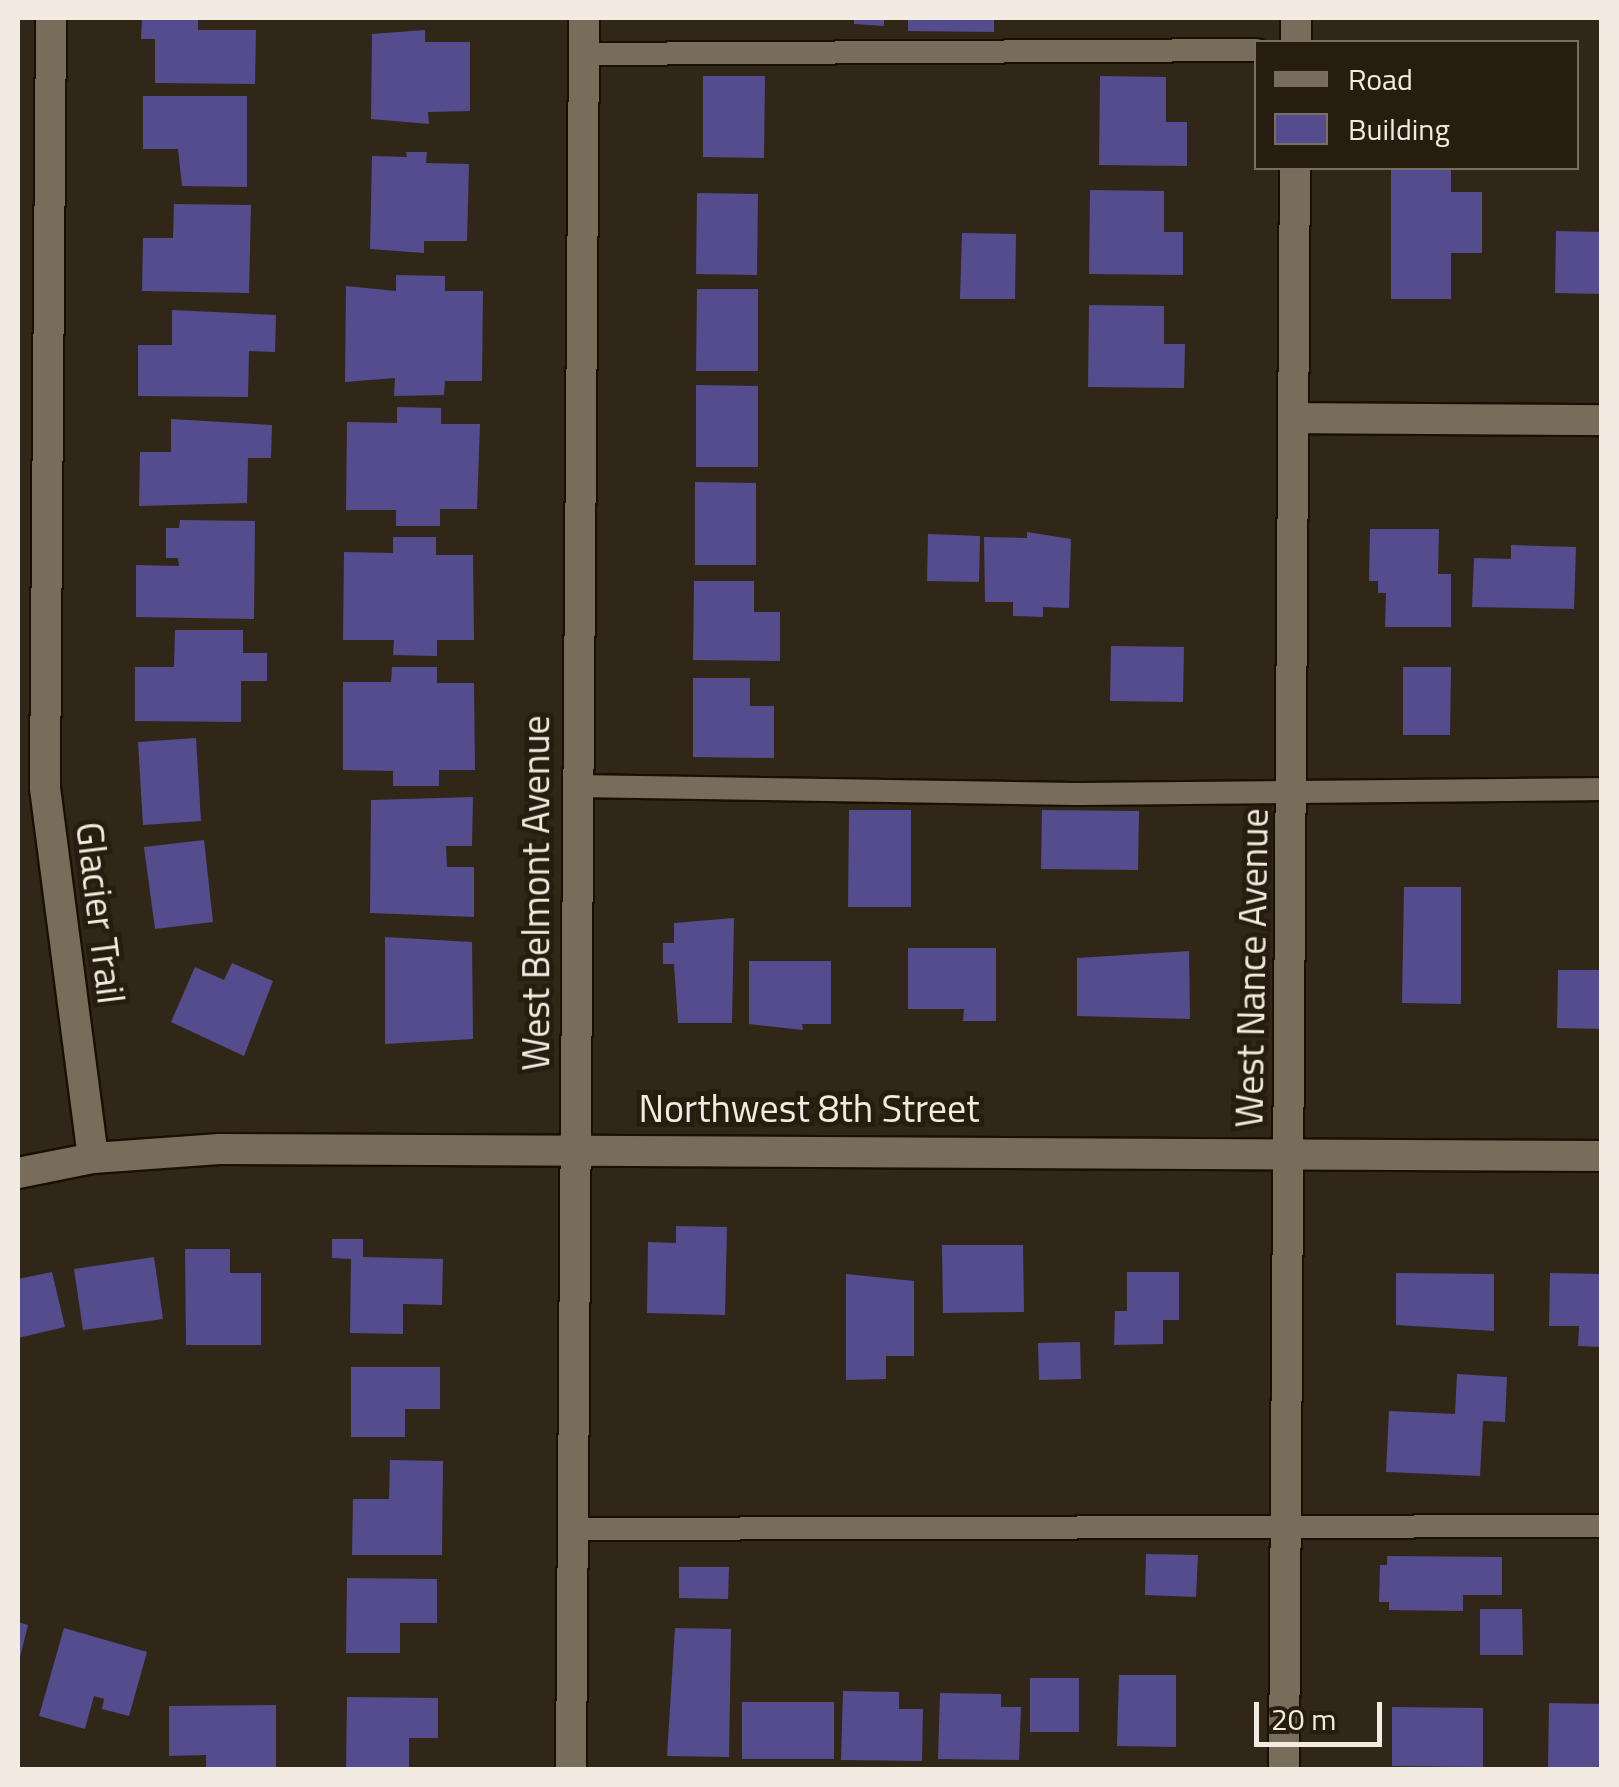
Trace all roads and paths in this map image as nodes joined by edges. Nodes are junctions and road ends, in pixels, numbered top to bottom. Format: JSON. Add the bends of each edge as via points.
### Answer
{"nodes":[{"id":1,"x":51,"y":18,"type":"edge"},
{"id":2,"x":584,"y":18,"type":"edge"},
{"id":3,"x":1254,"y":50,"type":"edge"},
{"id":4,"x":583,"y":54,"type":"junction"},
{"id":5,"x":1295,"y":170,"type":"edge"},
{"id":6,"x":32,"y":243,"type":"edge"},
{"id":7,"x":1294,"y":418,"type":"junction"},
{"id":8,"x":1602,"y":420,"type":"edge"},
{"id":9,"x":576,"y":786,"type":"junction"},
{"id":10,"x":1294,"y":788,"type":"junction"},
{"id":11,"x":1602,"y":789,"type":"edge"},
{"id":12,"x":576,"y":1148,"type":"junction"},
{"id":13,"x":1290,"y":1153,"type":"junction"},
{"id":14,"x":1602,"y":1156,"type":"edge"},
{"id":15,"x":93,"y":1158,"type":"junction"},
{"id":16,"x":18,"y":1174,"type":"edge"},
{"id":17,"x":1602,"y":1526,"type":"edge"},
{"id":18,"x":1288,"y":1528,"type":"junction"},
{"id":19,"x":572,"y":1529,"type":"junction"},
{"id":20,"x":571,"y":1770,"type":"edge"},
{"id":21,"x":1284,"y":1770,"type":"edge"}],
"edges":[{"from":1,"to":6,"type":"street","name":"Glacier Trail"},
{"from":2,"to":4,"type":"street","name":"West Belmont Avenue"},
{"from":3,"to":4,"type":"lane"},
{"from":4,"to":9,"type":"street","name":"West Belmont Avenue"},
{"from":5,"to":7,"type":"street","name":"West Nance Avenue"},
{"from":6,"to":15,"type":"street","name":"Glacier Trail","via":[[45,788]]},
{"from":7,"to":8,"type":"street"},
{"from":7,"to":10,"type":"street","name":"West Nance Avenue"},
{"from":9,"to":10,"type":"lane","via":[[1080,794]]},
{"from":9,"to":12,"type":"street","name":"West Belmont Avenue"},
{"from":10,"to":11,"type":"lane"},
{"from":10,"to":13,"type":"street","name":"West Nance Avenue"},
{"from":12,"to":13,"type":"street","name":"Northwest 8th Street"},
{"from":12,"to":15,"type":"street","name":"Northwest 8th Street","via":[[220,1149]]},
{"from":12,"to":19,"type":"street","name":"West Belmont Avenue"},
{"from":13,"to":14,"type":"street","name":"Northwest 8th Street"},
{"from":13,"to":18,"type":"street","name":"West Nance Avenue"},
{"from":15,"to":16,"type":"street","name":"Northwest 8th Street"},
{"from":17,"to":18,"type":"lane"},
{"from":18,"to":19,"type":"lane"},
{"from":18,"to":21,"type":"street","name":"West Nance Avenue"},
{"from":19,"to":20,"type":"street","name":"West Belmont Avenue"}]}
